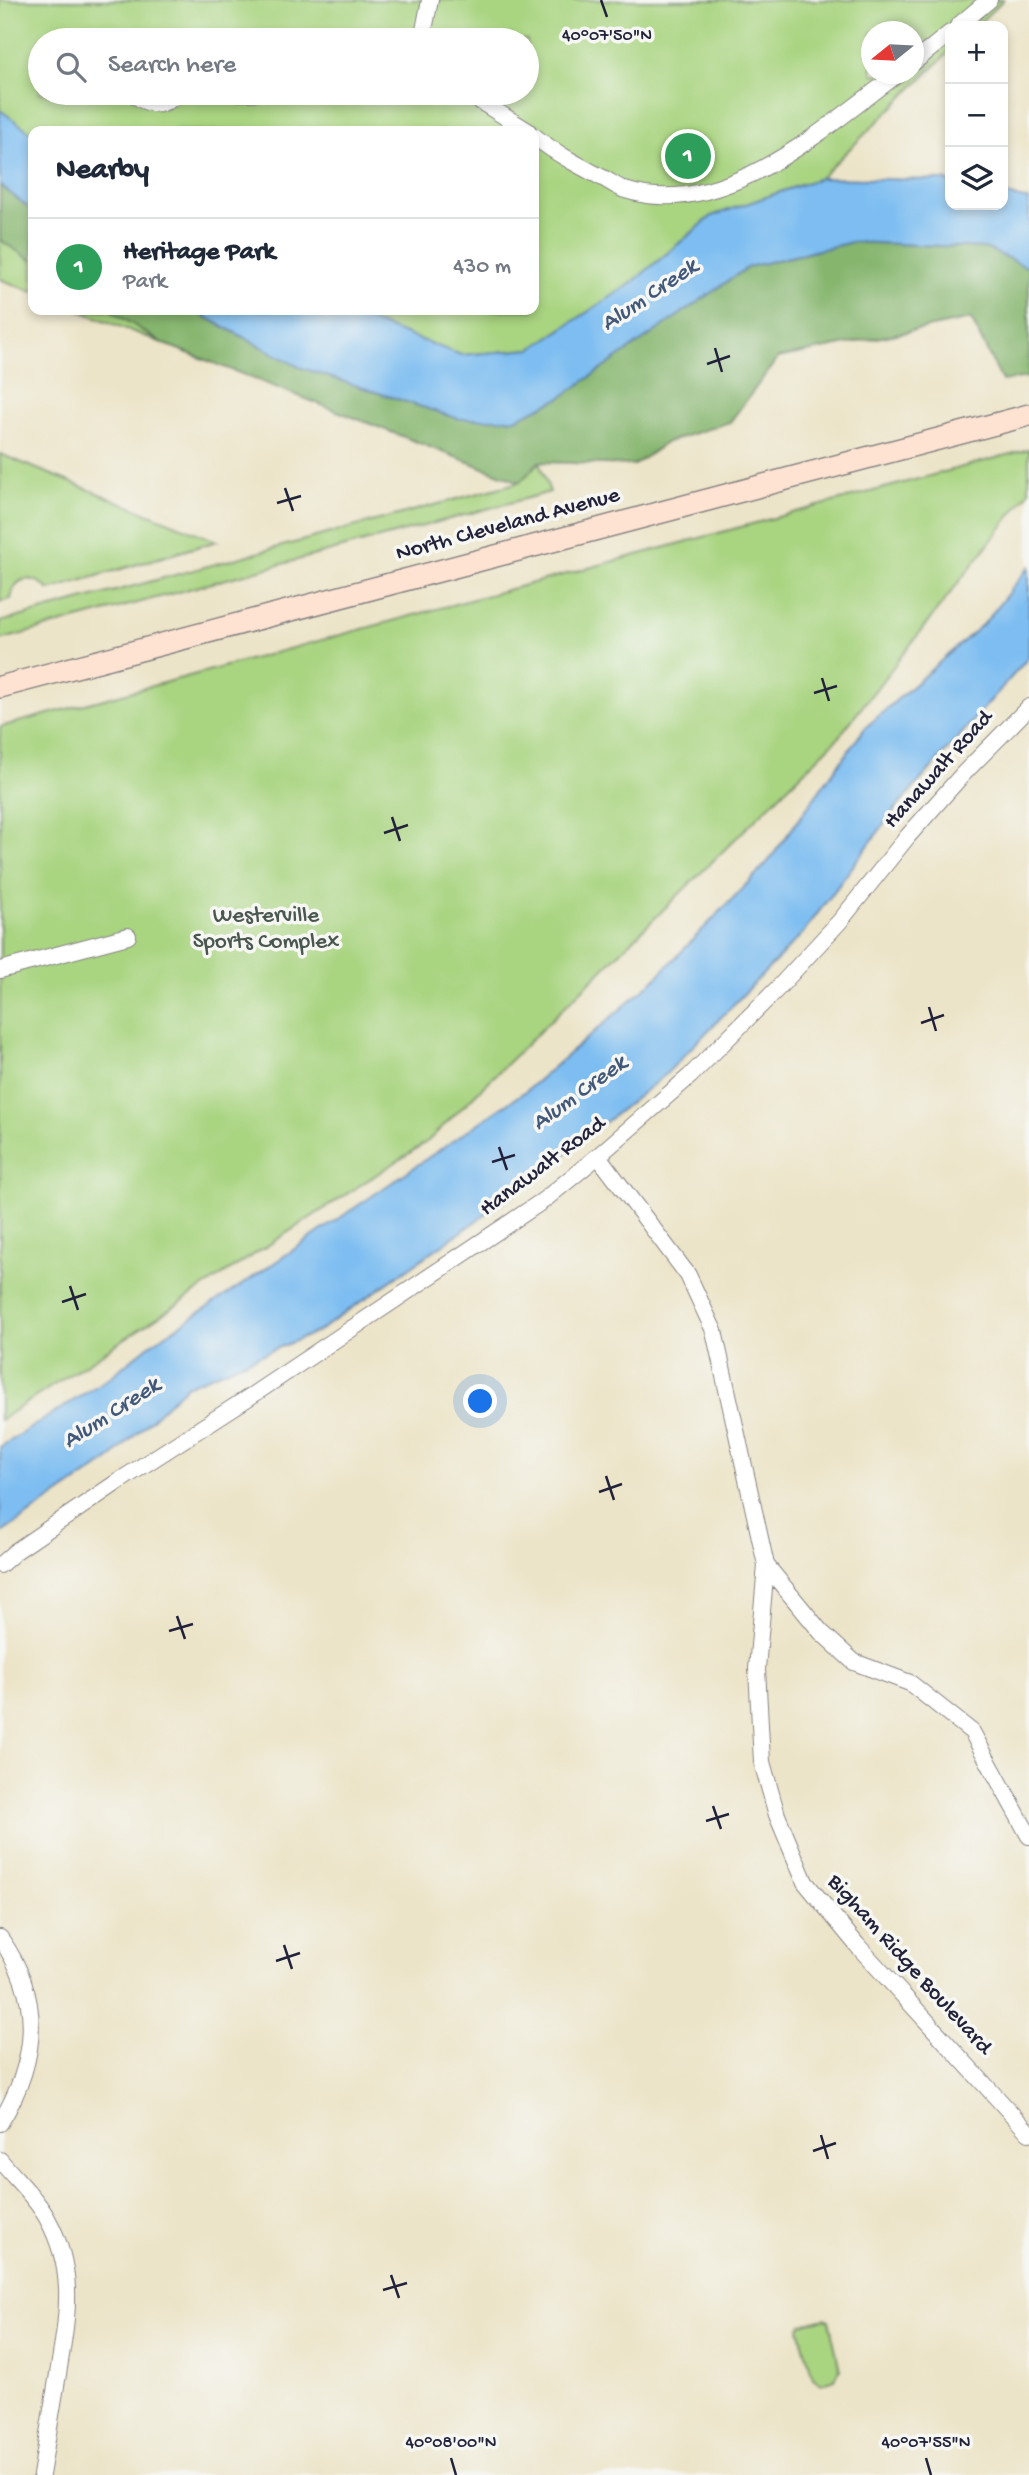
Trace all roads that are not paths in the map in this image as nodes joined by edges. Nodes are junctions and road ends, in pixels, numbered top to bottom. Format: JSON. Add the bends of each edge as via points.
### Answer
{"nodes":[{"id":1,"x":430,"y":0,"type":"edge"},
{"id":2,"x":989,"y":0,"type":"edge"},
{"id":3,"x":964,"y":21,"type":"edge"},
{"id":4,"x":424,"y":28,"type":"edge"},
{"id":5,"x":945,"y":37,"type":"edge"},
{"id":6,"x":924,"y":54,"type":"edge"},
{"id":7,"x":884,"y":84,"type":"edge"},
{"id":8,"x":486,"y":105,"type":"edge"},
{"id":9,"x":520,"y":126,"type":"edge"},
{"id":10,"x":539,"y":140,"type":"edge"},
{"id":11,"x":1029,"y":415,"type":"edge"},
{"id":12,"x":0,"y":687,"type":"edge"},
{"id":13,"x":1029,"y":707,"type":"edge"},
{"id":14,"x":128,"y":936,"type":"dead end"},
{"id":15,"x":0,"y":970,"type":"edge"},
{"id":16,"x":598,"y":1156,"type":"junction"},
{"id":17,"x":0,"y":1565,"type":"edge"},
{"id":18,"x":766,"y":1566,"type":"junction"},
{"id":19,"x":1029,"y":1836,"type":"edge"},
{"id":20,"x":0,"y":1938,"type":"edge"},
{"id":21,"x":0,"y":2123,"type":"edge"},
{"id":22,"x":1029,"y":2133,"type":"edge"},
{"id":23,"x":0,"y":2160,"type":"edge"},
{"id":24,"x":41,"y":2475,"type":"edge"}],
"edges":[{"from":1,"to":4,"type":"street"},
{"from":2,"to":3,"type":"street"},
{"from":5,"to":6,"type":"street"},
{"from":7,"to":10,"type":"street","via":[[780,159],[737,182],[700,192],[661,196],[625,190]]},
{"from":8,"to":9,"type":"street"},
{"from":11,"to":12,"type":"main road","name":"North Cleveland Avenue"},
{"from":13,"to":16,"type":"street","name":"Hanawalt Road","via":[[963,774],[779,987],[690,1076]]},
{"from":14,"to":15,"type":"street"},
{"from":16,"to":17,"type":"street","name":"Hanawalt Road","via":[[544,1200]]},
{"from":16,"to":18,"type":"street","name":"Bigham Ridge Boulevard","via":[[688,1275],[714,1331]]},
{"from":18,"to":19,"type":"street","name":"Bigham Ridge Boulevard","via":[[821,1632],[854,1662],[909,1683],[972,1732]]},
{"from":18,"to":22,"type":"street","name":"Bigham Ridge Boulevard","via":[[757,1669],[762,1762],[777,1815],[805,1882]]},
{"from":20,"to":21,"type":"street","via":[[25,1985],[31,2029],[25,2073]]},
{"from":23,"to":24,"type":"street","via":[[48,2220],[61,2248],[67,2279],[69,2310]]}]}
